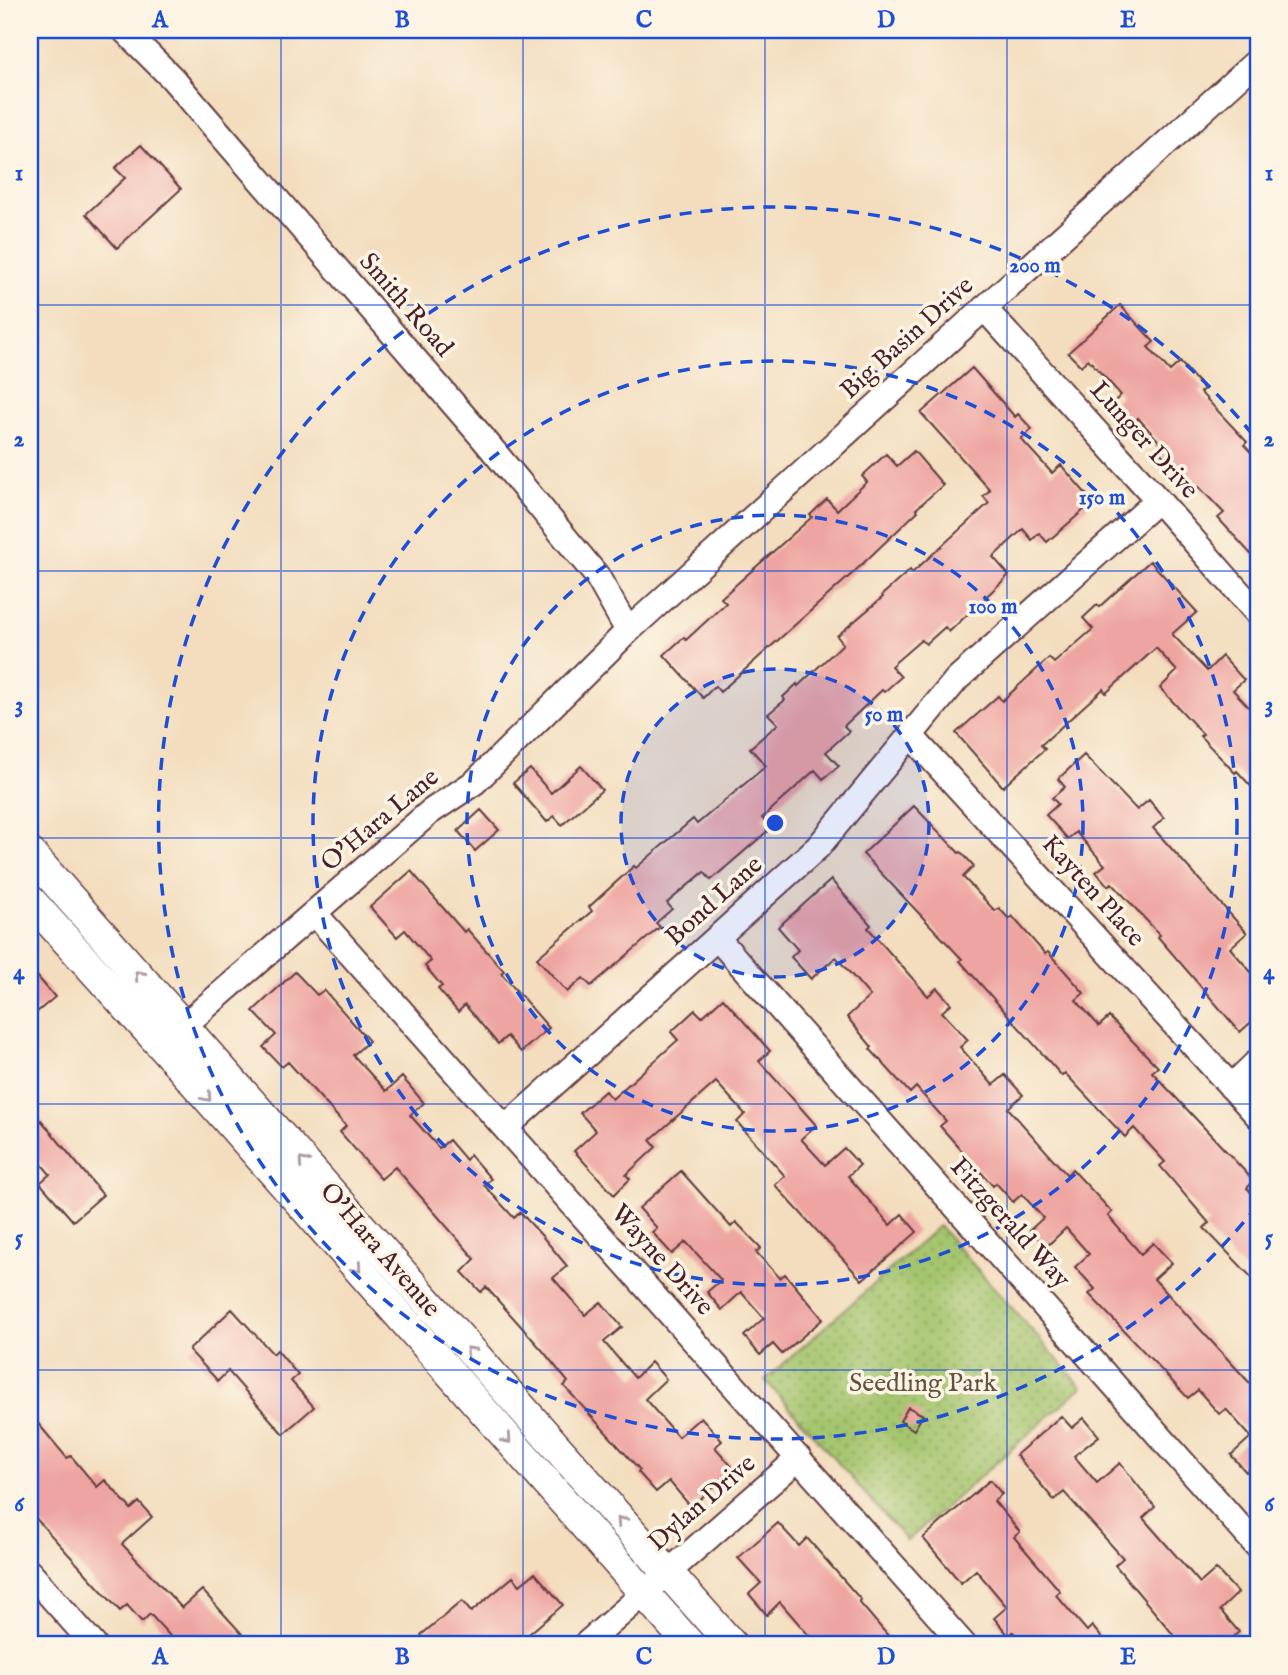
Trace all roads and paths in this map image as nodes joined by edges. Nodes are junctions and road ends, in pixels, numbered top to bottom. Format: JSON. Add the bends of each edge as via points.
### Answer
{"nodes":[{"id":1,"x":124,"y":30,"type":"edge"},
{"id":2,"x":1258,"y":60,"type":"edge"},
{"id":3,"x":984,"y":308,"type":"junction"},
{"id":4,"x":1158,"y":500,"type":"junction"},
{"id":5,"x":1258,"y":614,"type":"edge"},
{"id":6,"x":628,"y":631,"type":"junction"},
{"id":7,"x":911,"y":736,"type":"junction"},
{"id":8,"x":30,"y":853,"type":"edge"},
{"id":9,"x":30,"y":900,"type":"edge"},
{"id":10,"x":315,"y":914,"type":"junction"},
{"id":11,"x":718,"y":939,"type":"junction"},
{"id":12,"x":184,"y":1026,"type":"junction"},
{"id":13,"x":162,"y":1046,"type":"junction"},
{"id":14,"x":1258,"y":1061,"type":"edge"},
{"id":15,"x":1231,"y":1087,"type":"junction"},
{"id":16,"x":1258,"y":1116,"type":"edge"},
{"id":17,"x":505,"y":1128,"type":"junction"},
{"id":18,"x":799,"y":1458,"type":"junction"},
{"id":19,"x":1258,"y":1547,"type":"edge"},
{"id":20,"x":30,"y":1573,"type":"edge"},
{"id":21,"x":656,"y":1583,"type":"junction"},
{"id":22,"x":94,"y":1645,"type":"edge"},
{"id":23,"x":585,"y":1645,"type":"edge"},
{"id":24,"x":690,"y":1645,"type":"edge"},
{"id":25,"x":732,"y":1645,"type":"edge"},
{"id":26,"x":964,"y":1645,"type":"edge"}],
"edges":[{"from":1,"to":6,"type":"street","name":"Smith Road","via":[[172,78],[482,437],[597,576]]},
{"from":2,"to":3,"type":"street","name":"Big Basin Drive"},
{"from":3,"to":4,"type":"street","name":"Lunger Drive"},
{"from":3,"to":6,"type":"street","name":"Big Basin Drive"},
{"from":4,"to":5,"type":"street","name":"Lunger Drive"},
{"from":4,"to":7,"type":"street","name":"Bond Lane","via":[[957,679]]},
{"from":6,"to":10,"type":"street","name":"O'Hara Lane","via":[[475,782],[430,811]]},
{"from":7,"to":11,"type":"street","name":"Bond Lane","via":[[818,847]]},
{"from":7,"to":15,"type":"street","name":"Kayten Place"},
{"from":12,"to":8,"type":"street","name":"O'Hara Avenue","one_way":true},
{"from":9,"to":13,"type":"street","name":"O'Hara Avenue"},
{"from":10,"to":12,"type":"street","name":"O'Hara Lane"},
{"from":10,"to":17,"type":"street","name":"Wayne Drive"},
{"from":11,"to":17,"type":"street","name":"Bond Lane"},
{"from":11,"to":19,"type":"street","name":"Fitzgerald Way"},
{"from":12,"to":13,"type":"street","name":"O'Hara Lane"},
{"from":21,"to":12,"type":"street","name":"O'Hara Avenue","one_way":true},
{"from":13,"to":21,"type":"street","name":"O'Hara Avenue","one_way":true},
{"from":14,"to":15,"type":"street"},
{"from":15,"to":16,"type":"street","name":"Kayten Place"},
{"from":17,"to":18,"type":"street","name":"Wayne Drive"},
{"from":18,"to":21,"type":"street","name":"Dylan Drive"},
{"from":18,"to":26,"type":"street","name":"Wayne Drive"},
{"from":20,"to":22,"type":"street"},
{"from":21,"to":23,"type":"street","name":"Dylan Drive"},
{"from":21,"to":24,"type":"street","name":"O'Hara Avenue"},
{"from":21,"to":25,"type":"street","name":"O'Hara Avenue"}]}
